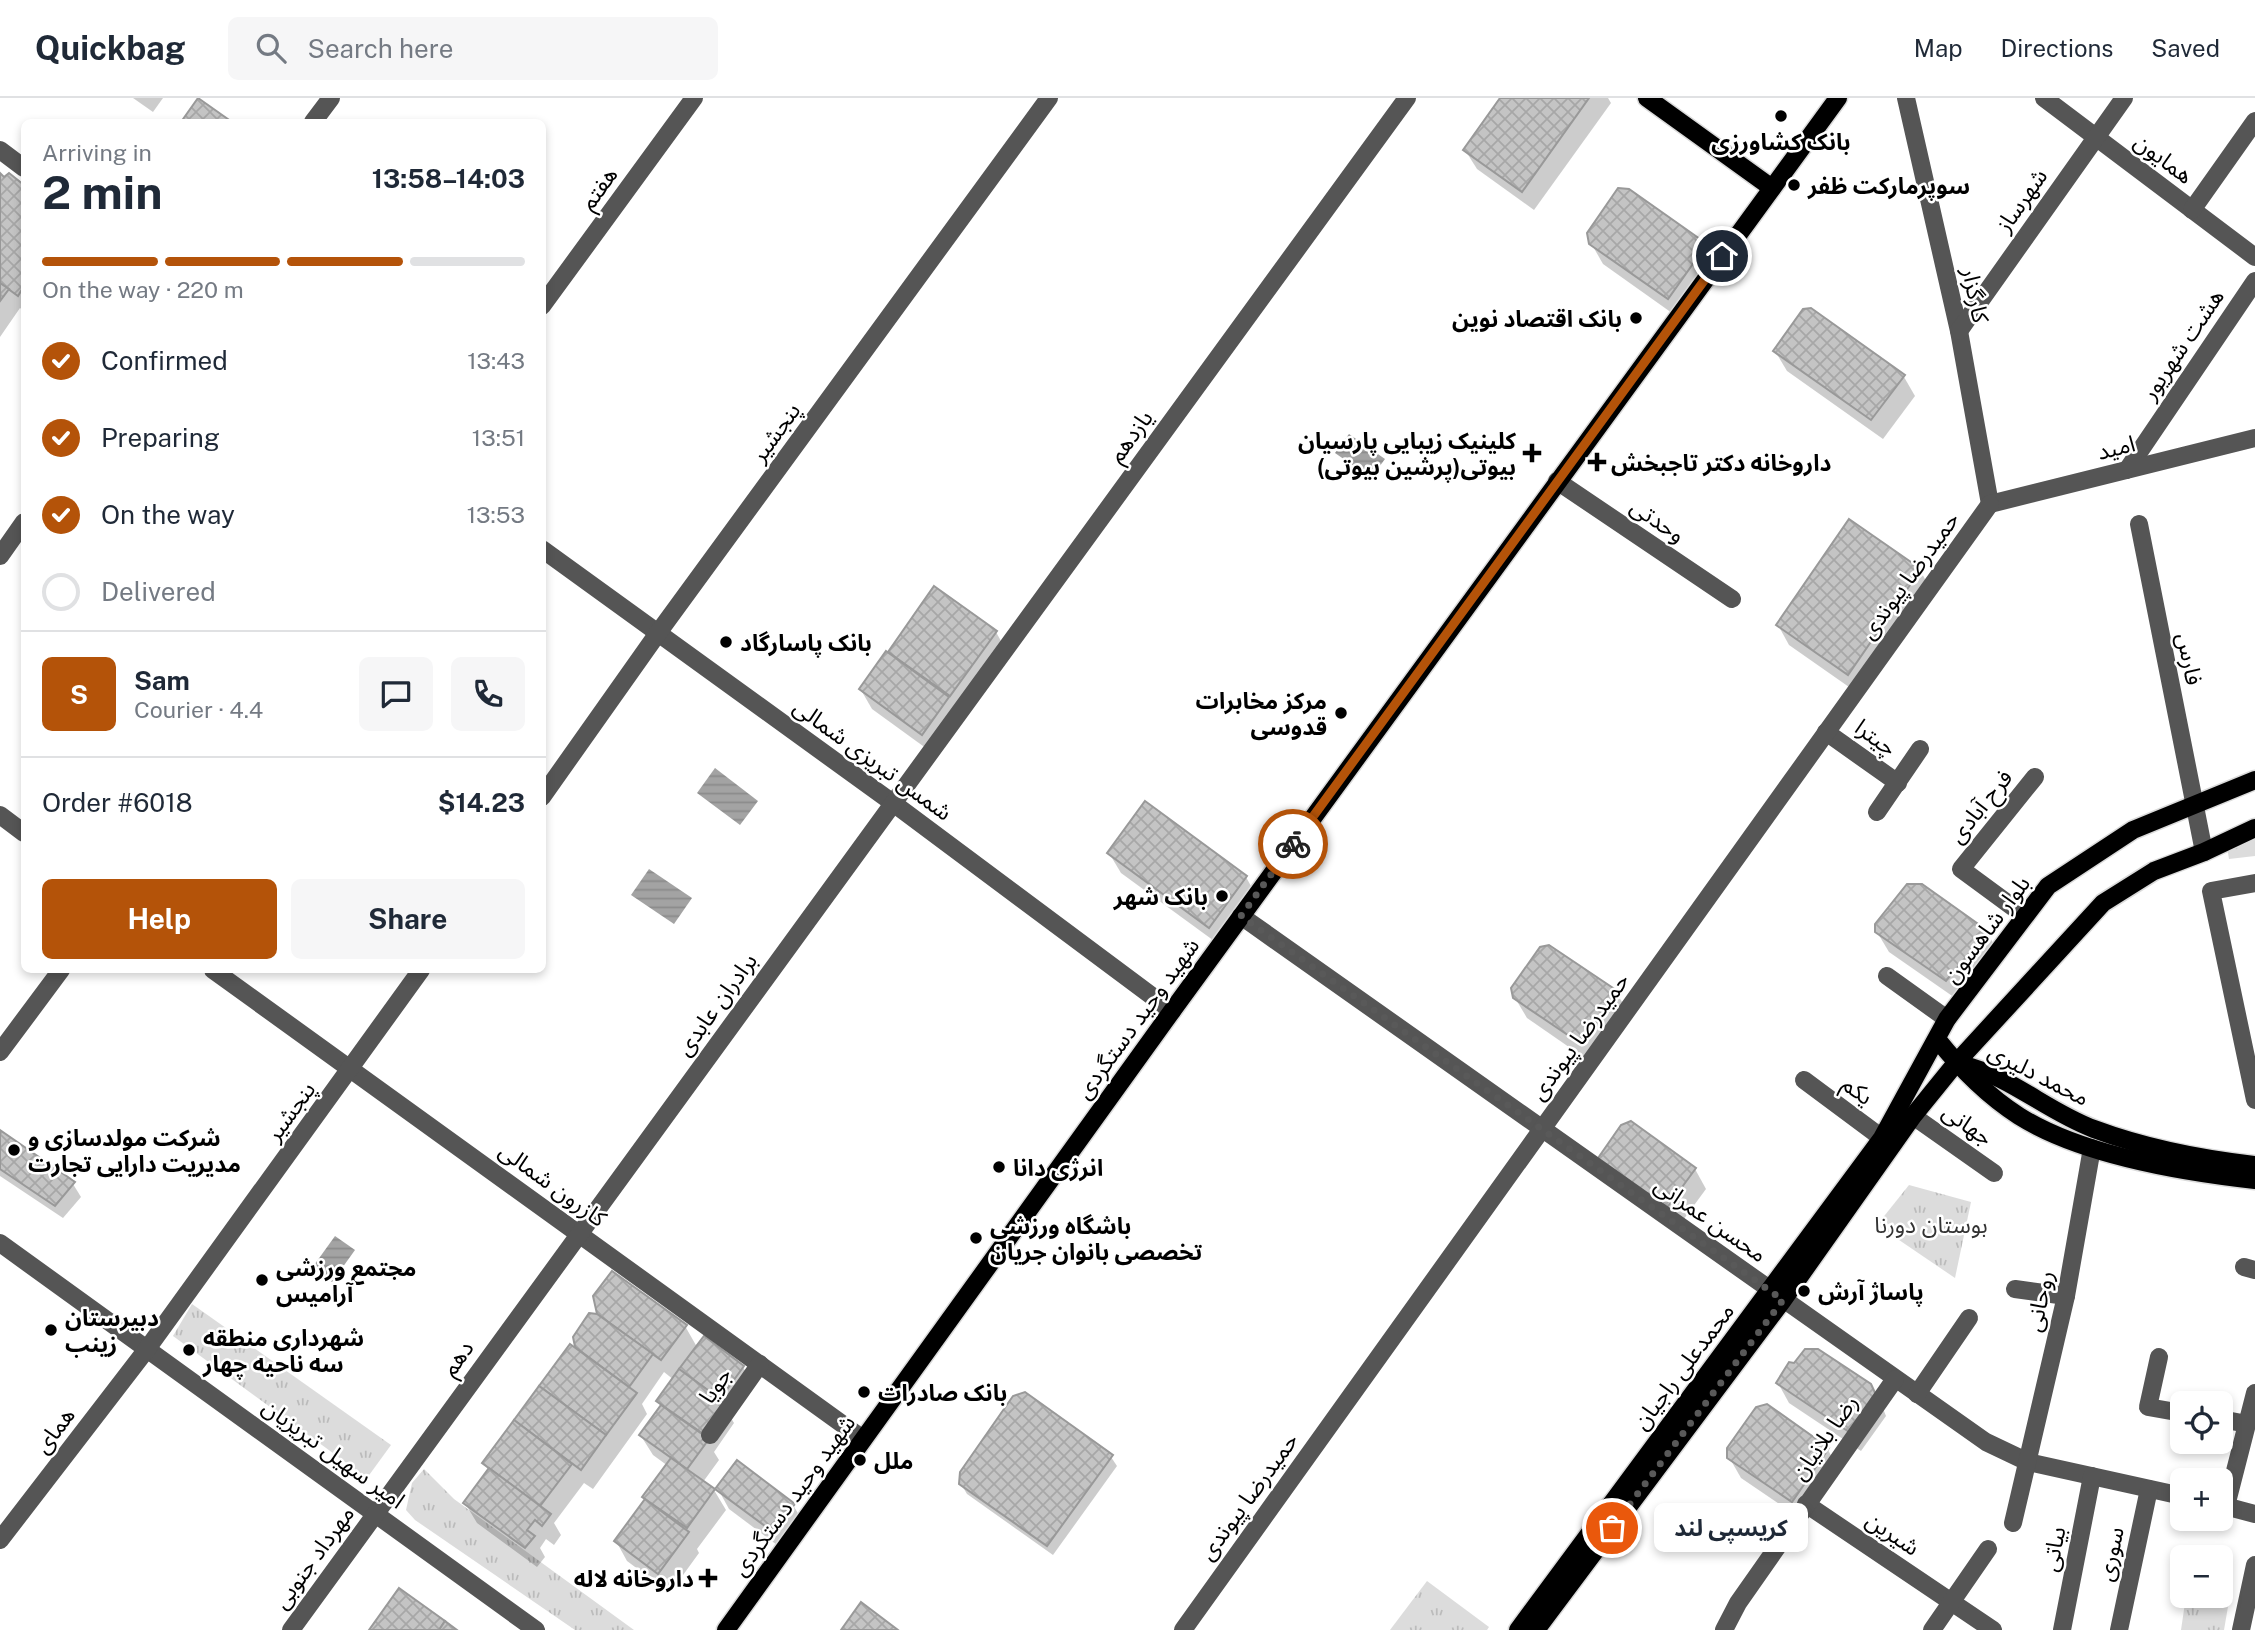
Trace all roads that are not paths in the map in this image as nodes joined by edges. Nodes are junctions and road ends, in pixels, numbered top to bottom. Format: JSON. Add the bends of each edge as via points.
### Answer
{"nodes":[{"id":1,"x":331,"y":98,"type":"edge"},
{"id":2,"x":694,"y":98,"type":"edge"},
{"id":3,"x":1049,"y":98,"type":"edge"},
{"id":4,"x":1407,"y":98,"type":"edge"},
{"id":5,"x":1647,"y":98,"type":"edge"},
{"id":6,"x":1838,"y":98,"type":"edge"},
{"id":7,"x":1906,"y":98,"type":"edge"},
{"id":8,"x":2044,"y":98,"type":"edge"},
{"id":9,"x":2124,"y":98,"type":"edge"},
{"id":10,"x":315,"y":119,"type":"edge"},
{"id":11,"x":2255,"y":121,"type":"edge"},
{"id":12,"x":2096,"y":137,"type":"junction"},
{"id":13,"x":0,"y":150,"type":"edge"},
{"id":14,"x":21,"y":166,"type":"edge"},
{"id":15,"x":1772,"y":188,"type":"junction"},
{"id":16,"x":2192,"y":209,"type":"junction"},
{"id":17,"x":2255,"y":257,"type":"edge"},
{"id":18,"x":2255,"y":281,"type":"edge"},
{"id":19,"x":546,"y":301,"type":"edge"},
{"id":20,"x":1959,"y":331,"type":"junction"},
{"id":21,"x":2255,"y":439,"type":"edge"},
{"id":22,"x":2127,"y":470,"type":"junction"},
{"id":23,"x":1557,"y":481,"type":"junction"},
{"id":24,"x":1990,"y":504,"type":"junction"},
{"id":25,"x":2139,"y":524,"type":"dead end"},
{"id":26,"x":21,"y":527,"type":"edge"},
{"id":27,"x":546,"y":552,"type":"edge"},
{"id":28,"x":0,"y":556,"type":"edge"},
{"id":29,"x":1732,"y":599,"type":"dead end"},
{"id":30,"x":658,"y":633,"type":"junction"},
{"id":31,"x":1826,"y":732,"type":"junction"},
{"id":32,"x":1920,"y":749,"type":"dead end"},
{"id":33,"x":2035,"y":777,"type":"dead end"},
{"id":34,"x":2255,"y":780,"type":"edge"},
{"id":35,"x":1898,"y":783,"type":"junction"},
{"id":36,"x":546,"y":791,"type":"edge"},
{"id":37,"x":893,"y":803,"type":"junction"},
{"id":38,"x":2194,"y":804,"type":"junction"},
{"id":39,"x":1877,"y":812,"type":"dead end"},
{"id":40,"x":0,"y":815,"type":"edge"},
{"id":41,"x":2255,"y":828,"type":"edge"},
{"id":42,"x":21,"y":831,"type":"edge"},
{"id":43,"x":2204,"y":852,"type":"junction"},
{"id":44,"x":2255,"y":883,"type":"edge"},
{"id":45,"x":1241,"y":916,"type":"junction"},
{"id":46,"x":2025,"y":916,"type":"junction"},
{"id":47,"x":59,"y":973,"type":"edge"},
{"id":48,"x":218,"y":973,"type":"edge"},
{"id":49,"x":419,"y":973,"type":"edge"},
{"id":50,"x":1887,"y":976,"type":"dead end"},
{"id":51,"x":1172,"y":1011,"type":"junction"},
{"id":52,"x":1947,"y":1019,"type":"junction"},
{"id":53,"x":1937,"y":1040,"type":"junction"},
{"id":54,"x":0,"y":1052,"type":"edge"},
{"id":55,"x":1956,"y":1063,"type":"junction"},
{"id":56,"x":351,"y":1069,"type":"junction"},
{"id":57,"x":1804,"y":1080,"type":"dead end"},
{"id":58,"x":2255,"y":1100,"type":"edge"},
{"id":59,"x":1913,"y":1116,"type":"junction"},
{"id":60,"x":1542,"y":1129,"type":"junction"},
{"id":61,"x":1882,"y":1138,"type":"junction"},
{"id":62,"x":2092,"y":1148,"type":"junction"},
{"id":63,"x":2255,"y":1164,"type":"edge"},
{"id":64,"x":1994,"y":1173,"type":"dead end"},
{"id":65,"x":2255,"y":1180,"type":"edge"},
{"id":66,"x":579,"y":1233,"type":"junction"},
{"id":67,"x":0,"y":1243,"type":"edge"},
{"id":68,"x":2015,"y":1289,"type":"dead end"},
{"id":69,"x":1776,"y":1295,"type":"junction"},
{"id":70,"x":2066,"y":1296,"type":"junction"},
{"id":71,"x":1969,"y":1318,"type":"dead end"},
{"id":72,"x":147,"y":1349,"type":"junction"},
{"id":73,"x":2160,"y":1357,"type":"dead end"},
{"id":74,"x":760,"y":1364,"type":"junction"},
{"id":75,"x":1895,"y":1379,"type":"junction"},
{"id":76,"x":2255,"y":1392,"type":"edge"},
{"id":77,"x":1917,"y":1394,"type":"junction"},
{"id":78,"x":2170,"y":1411,"type":"edge"},
{"id":79,"x":2233,"y":1421,"type":"edge"},
{"id":80,"x":2247,"y":1424,"type":"junction"},
{"id":81,"x":710,"y":1435,"type":"dead end"},
{"id":82,"x":863,"y":1439,"type":"junction"},
{"id":83,"x":2028,"y":1462,"type":"junction"},
{"id":84,"x":2233,"y":1472,"type":"edge"},
{"id":85,"x":2092,"y":1476,"type":"junction"},
{"id":86,"x":2149,"y":1489,"type":"junction"},
{"id":87,"x":2170,"y":1493,"type":"edge"},
{"id":88,"x":1806,"y":1504,"type":"junction"},
{"id":89,"x":2233,"y":1508,"type":"edge"},
{"id":90,"x":375,"y":1512,"type":"junction"},
{"id":91,"x":2255,"y":1514,"type":"edge"},
{"id":92,"x":2013,"y":1523,"type":"dead end"},
{"id":93,"x":0,"y":1540,"type":"edge"},
{"id":94,"x":1988,"y":1549,"type":"dead end"},
{"id":95,"x":2255,"y":1565,"type":"edge"},
{"id":96,"x":1952,"y":1602,"type":"junction"},
{"id":97,"x":2251,"y":1603,"type":"edge"},
{"id":98,"x":291,"y":1630,"type":"edge"},
{"id":99,"x":536,"y":1630,"type":"edge"},
{"id":100,"x":726,"y":1630,"type":"edge"},
{"id":101,"x":1183,"y":1630,"type":"edge"},
{"id":102,"x":1518,"y":1630,"type":"edge"},
{"id":103,"x":1536,"y":1630,"type":"edge"},
{"id":104,"x":1724,"y":1630,"type":"edge"},
{"id":105,"x":1932,"y":1630,"type":"edge"},
{"id":106,"x":1993,"y":1630,"type":"edge"},
{"id":107,"x":2062,"y":1630,"type":"edge"},
{"id":108,"x":2119,"y":1630,"type":"edge"},
{"id":109,"x":2242,"y":1630,"type":"edge"}],
"edges":[{"from":1,"to":10,"type":"street"},
{"from":2,"to":19,"type":"street","name":"هفتم"},
{"from":3,"to":30,"type":"street","name":"پنجشیر"},
{"from":4,"to":37,"type":"street","name":"یازدهم"},
{"from":5,"to":15,"type":"main road"},
{"from":6,"to":15,"type":"main road","name":"شهید وحید دستگردی"},
{"from":7,"to":20,"type":"street","name":"کارگزار"},
{"from":8,"to":12,"type":"street","name":"همایون"},
{"from":9,"to":12,"type":"street","name":"شهرساز"},
{"from":11,"to":16,"type":"street"},
{"from":12,"to":16,"type":"street","name":"همایون"},
{"from":12,"to":20,"type":"street","name":"شهرساز"},
{"from":13,"to":14,"type":"street"},
{"from":15,"to":23,"type":"main road","name":"شهید وحید دستگردی"},
{"from":16,"to":17,"type":"street","name":"همایون"},
{"from":18,"to":22,"type":"street","name":"هشت شهریور"},
{"from":20,"to":24,"type":"street","name":"کارگزار"},
{"from":21,"to":22,"type":"street","name":"امید"},
{"from":22,"to":24,"type":"street","name":"امید"},
{"from":23,"to":29,"type":"street","name":"وحدتی"},
{"from":23,"to":45,"type":"main road","name":"شهید وحید دستگردی"},
{"from":24,"to":31,"type":"street","name":"حمیدرضا پیوندی"},
{"from":25,"to":38,"type":"street","name":"فارس"},
{"from":26,"to":28,"type":"street"},
{"from":27,"to":30,"type":"street","name":"شمس تبریزی شمالی"},
{"from":30,"to":36,"type":"street","name":"پنجشیر"},
{"from":30,"to":37,"type":"street","name":"شمس تبریزی شمالی"},
{"from":31,"to":35,"type":"street","name":"چیترا"},
{"from":31,"to":60,"type":"street","name":"حمیدرضا پیوندی"},
{"from":32,"to":35,"type":"street","name":"چیترا"},
{"from":33,"to":46,"type":"street","name":"فرح آبادی","via":[[1961,869]]},
{"from":34,"to":38,"type":"main road","name":"بلوار شاهسون"},
{"from":35,"to":39,"type":"street","name":"چیترا"},
{"from":37,"to":51,"type":"street","name":"شمس تبریزی شمالی"},
{"from":37,"to":66,"type":"street","name":"برادران عابدی"},
{"from":38,"to":43,"type":"street","name":"فارس"},
{"from":38,"to":46,"type":"main road","name":"بلوار شاهسون","via":[[2133,830],[2048,886]]},
{"from":40,"to":42,"type":"street"},
{"from":41,"to":43,"type":"main road"},
{"from":43,"to":55,"type":"main road","via":[[2154,871],[2104,903]]},
{"from":44,"to":58,"type":"street","via":[[2211,891]]},
{"from":45,"to":51,"type":"main road","name":"شهید وحید دستگردی"},
{"from":45,"to":60,"type":"street","name":"محسن عمرانی"},
{"from":46,"to":52,"type":"main road","name":"بلوار شاهسون"},
{"from":47,"to":54,"type":"street"},
{"from":48,"to":56,"type":"street","name":"کازرون شمالی"},
{"from":49,"to":56,"type":"street","name":"پنجشیر"},
{"from":50,"to":52,"type":"street"},
{"from":51,"to":82,"type":"main road","name":"شهید وحید دستگردی"},
{"from":52,"to":53,"type":"main road","name":"محمدعلی راجیان"},
{"from":53,"to":55,"type":"main road"},
{"from":53,"to":61,"type":"main road","name":"محمدعلی راجیان"},
{"from":55,"to":59,"type":"main road","name":"محمدعلی راجیان"},
{"from":55,"to":62,"type":"main road","name":"محمد دلیری","via":[[2020,1116]]},
{"from":55,"to":63,"type":"main road","name":"محمد دلیری","via":[[1988,1070],[2092,1129],[2206,1160]]},
{"from":56,"to":66,"type":"street","name":"کازرون شمالی"},
{"from":56,"to":72,"type":"street","name":"پنجشیر"},
{"from":57,"to":61,"type":"street","name":"یکم"},
{"from":59,"to":64,"type":"street","name":"جهانی"},
{"from":59,"to":69,"type":"main road","name":"محمدعلی راجیان"},
{"from":60,"to":69,"type":"street","name":"محسن عمرانی"},
{"from":60,"to":101,"type":"street","name":"حمیدرضا پیوندی"},
{"from":61,"to":69,"type":"main road","name":"محمدعلی راجیان"},
{"from":62,"to":65,"type":"main road","name":"محمد دلیری","via":[[2193,1173]]},
{"from":62,"to":70,"type":"street","name":"روحانی"},
{"from":66,"to":74,"type":"street","name":"کازرون شمالی"},
{"from":66,"to":90,"type":"street","name":"دهم"},
{"from":67,"to":72,"type":"street","name":"امیر سهیل تبریزیان"},
{"from":68,"to":70,"type":"street"},
{"from":69,"to":75,"type":"street","name":"محسن عمرانی"},
{"from":69,"to":102,"type":"main road","name":"محمدعلی راجیان"},
{"from":69,"to":103,"type":"main road","name":"محمدعلی راجیان"},
{"from":70,"to":83,"type":"street","name":"روحانی"},
{"from":71,"to":77,"type":"street"},
{"from":72,"to":90,"type":"street","name":"امیر سهیل تبریزیان"},
{"from":72,"to":93,"type":"street","name":"همای"},
{"from":73,"to":78,"type":"street","via":[[2148,1407]]},
{"from":74,"to":81,"type":"street","name":"جویا"},
{"from":74,"to":82,"type":"street","name":"کازرون شمالی"},
{"from":75,"to":77,"type":"street","name":"محسن عمرانی"},
{"from":75,"to":88,"type":"street","name":"رضا بلانیان"},
{"from":76,"to":80,"type":"street"},
{"from":77,"to":83,"type":"street","name":"محسن عمرانی","via":[[1986,1442]]},
{"from":79,"to":80,"type":"street"},
{"from":80,"to":84,"type":"street"},
{"from":82,"to":100,"type":"main road","name":"شهید وحید دستگردی"},
{"from":83,"to":85,"type":"street","name":"محسن عمرانی"},
{"from":83,"to":92,"type":"street","name":"روحانی"},
{"from":85,"to":86,"type":"street","name":"محسن عمرانی"},
{"from":85,"to":107,"type":"street","name":"بیاتی"},
{"from":86,"to":87,"type":"street","name":"محسن عمرانی"},
{"from":86,"to":108,"type":"street","name":"سوری"},
{"from":88,"to":96,"type":"street","name":"شیرین"},
{"from":88,"to":104,"type":"street","name":"رضا بلانیان"},
{"from":89,"to":91,"type":"street"},
{"from":90,"to":98,"type":"street","name":"مهرداد جنوبی"},
{"from":90,"to":99,"type":"street","name":"امیر سهیل تبریزیان"},
{"from":94,"to":96,"type":"street"},
{"from":95,"to":97,"type":"street"},
{"from":96,"to":105,"type":"street"},
{"from":96,"to":106,"type":"street","name":"شیرین"},
{"from":97,"to":109,"type":"street"}]}
